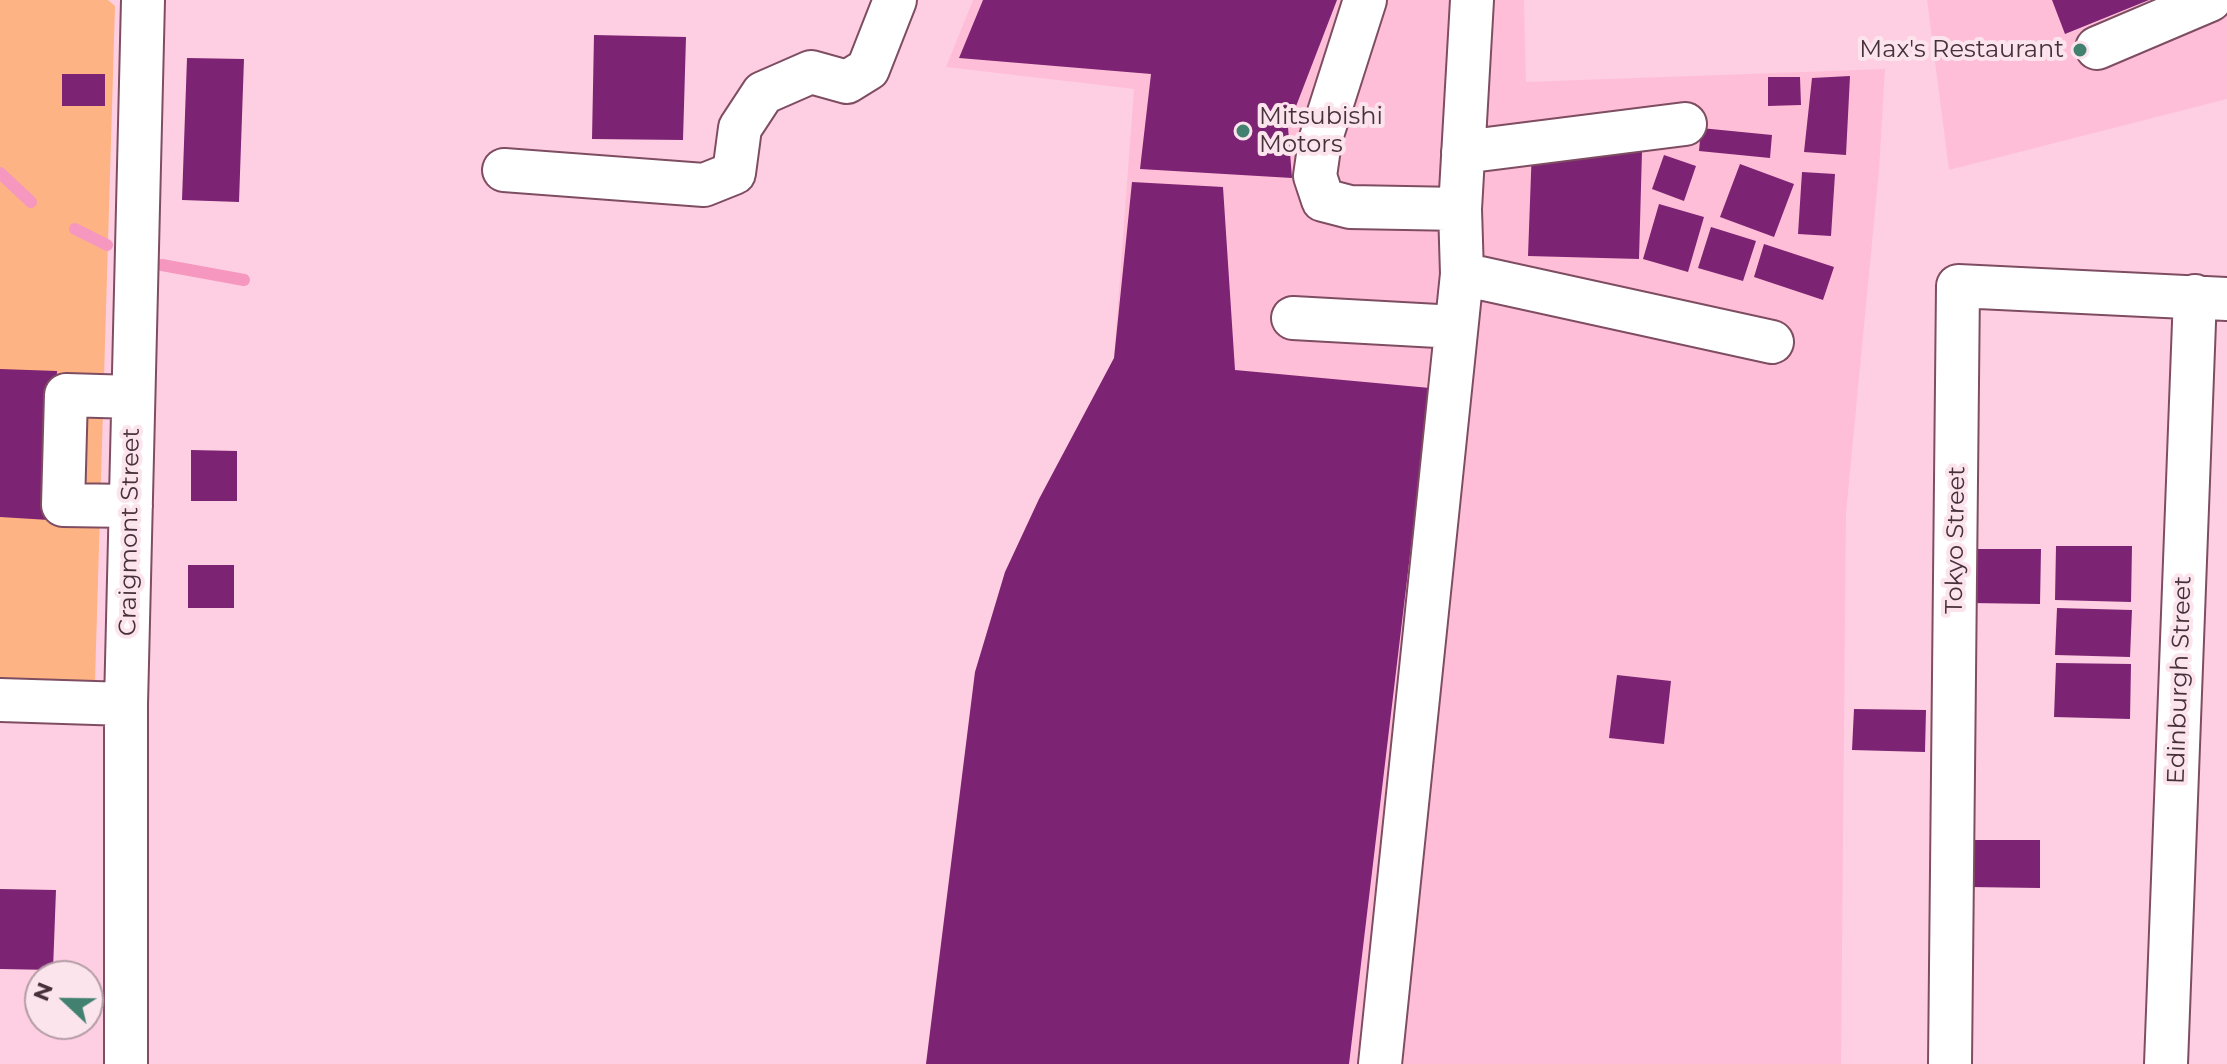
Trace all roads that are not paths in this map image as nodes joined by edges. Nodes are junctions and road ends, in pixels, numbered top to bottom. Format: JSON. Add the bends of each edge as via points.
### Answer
{"nodes":[{"id":1,"x":143,"y":0,"type":"edge"},
{"id":2,"x":895,"y":0,"type":"edge"},
{"id":3,"x":1365,"y":0,"type":"edge"},
{"id":4,"x":1472,"y":0,"type":"edge"},
{"id":5,"x":2210,"y":0,"type":"edge"},
{"id":6,"x":2097,"y":48,"type":"dead end"},
{"id":7,"x":1685,"y":124,"type":"dead end"},
{"id":8,"x":1463,"y":152,"type":"junction"},
{"id":9,"x":504,"y":170,"type":"dead end"},
{"id":10,"x":1460,"y":209,"type":"junction"},
{"id":11,"x":1462,"y":274,"type":"junction"},
{"id":12,"x":2211,"y":298,"type":"edge"},
{"id":13,"x":1293,"y":318,"type":"dead end"},
{"id":14,"x":1456,"y":327,"type":"junction"},
{"id":15,"x":1772,"y":342,"type":"dead end"},
{"id":16,"x":133,"y":397,"type":"junction"},
{"id":17,"x":131,"y":506,"type":"junction"},
{"id":18,"x":0,"y":700,"type":"edge"},
{"id":19,"x":126,"y":704,"type":"junction"},
{"id":20,"x":126,"y":1064,"type":"edge"},
{"id":21,"x":1380,"y":1064,"type":"edge"},
{"id":22,"x":1950,"y":1064,"type":"edge"},
{"id":23,"x":2166,"y":1064,"type":"edge"}],
"edges":[{"from":1,"to":16,"type":"street","name":"Craigmont Street"},
{"from":2,"to":9,"type":"street","via":[[868,69],[847,82],[811,72],[763,93],[740,128],[734,173],[704,185]]},
{"from":3,"to":10,"type":"street","via":[[1320,141],[1315,176],[1323,200],[1350,207]]},
{"from":4,"to":8,"type":"street"},
{"from":5,"to":6,"type":"street"},
{"from":7,"to":8,"type":"street"},
{"from":8,"to":10,"type":"street"},
{"from":10,"to":11,"type":"street"},
{"from":11,"to":14,"type":"street"},
{"from":11,"to":15,"type":"street"},
{"from":12,"to":22,"type":"street","name":"Tokyo Street","via":[[1958,286]]},
{"from":12,"to":23,"type":"street","name":"Edinburgh Street"},
{"from":13,"to":14,"type":"street"},
{"from":14,"to":21,"type":"street"},
{"from":16,"to":17,"type":"street","name":"Craigmont Street"},
{"from":16,"to":17,"type":"street","via":[[66,395],[63,505]]},
{"from":17,"to":19,"type":"street","name":"Craigmont Street"},
{"from":18,"to":19,"type":"street"},
{"from":19,"to":20,"type":"street","name":"Craigmont Street"}]}
